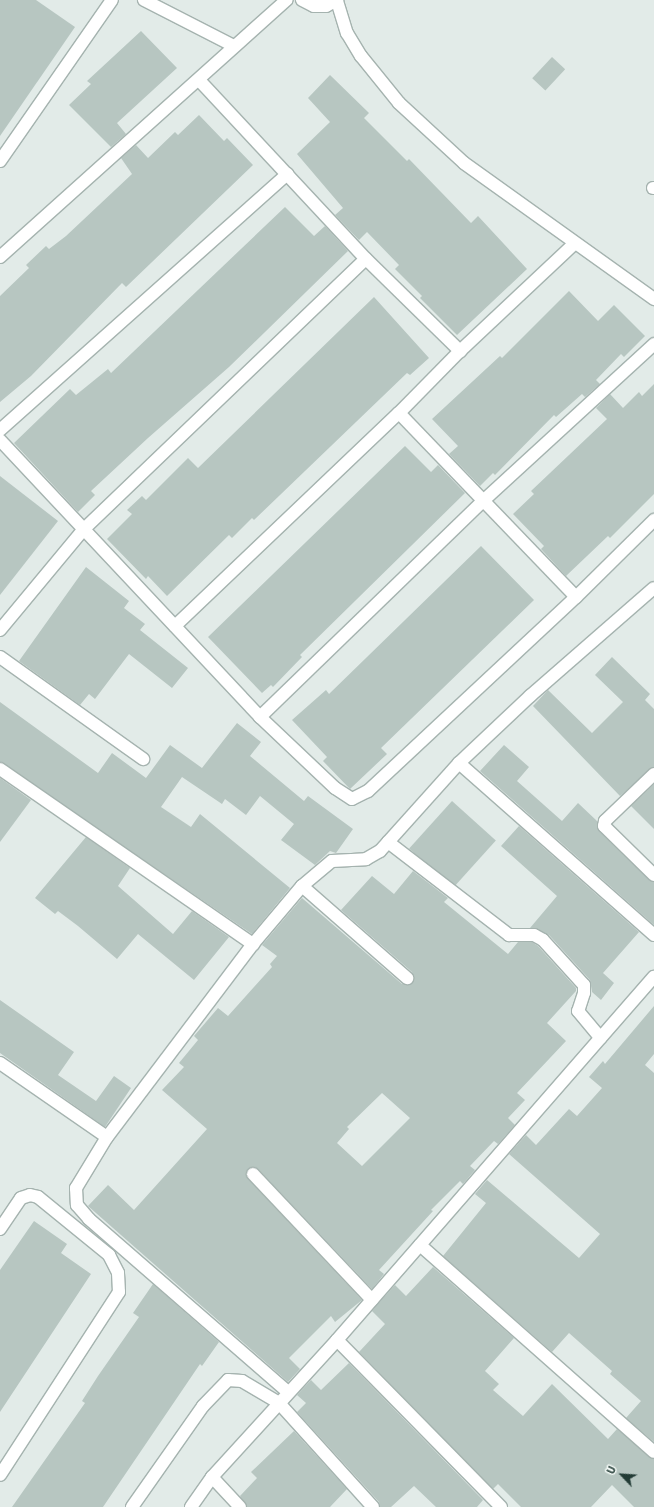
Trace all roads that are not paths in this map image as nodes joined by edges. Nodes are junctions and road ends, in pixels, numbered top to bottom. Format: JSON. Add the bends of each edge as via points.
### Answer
{"nodes":[{"id":1,"x":112,"y":0,"type":"edge"},
{"id":2,"x":144,"y":0,"type":"edge"},
{"id":3,"x":286,"y":0,"type":"edge"},
{"id":4,"x":302,"y":0,"type":"edge"},
{"id":5,"x":337,"y":0,"type":"edge"},
{"id":6,"x":234,"y":46,"type":"junction"},
{"id":7,"x":199,"y":80,"type":"junction"},
{"id":8,"x":0,"y":161,"type":"edge"},
{"id":9,"x":287,"y":174,"type":"junction"},
{"id":10,"x":574,"y":244,"type":"junction"},
{"id":11,"x":0,"y":257,"type":"edge"},
{"id":12,"x":366,"y":259,"type":"junction"},
{"id":13,"x":654,"y":299,"type":"edge"},
{"id":14,"x":654,"y":344,"type":"edge"},
{"id":15,"x":460,"y":351,"type":"junction"},
{"id":16,"x":399,"y":413,"type":"junction"},
{"id":17,"x":0,"y":430,"type":"edge"},
{"id":18,"x":0,"y":440,"type":"edge"},
{"id":19,"x":484,"y":500,"type":"junction"},
{"id":20,"x":654,"y":520,"type":"edge"},
{"id":21,"x":84,"y":529,"type":"junction"},
{"id":22,"x":654,"y":588,"type":"edge"},
{"id":23,"x":576,"y":597,"type":"junction"},
{"id":24,"x":175,"y":626,"type":"junction"},
{"id":25,"x":0,"y":630,"type":"edge"},
{"id":26,"x":0,"y":657,"type":"edge"},
{"id":27,"x":260,"y":717,"type":"junction"},
{"id":28,"x":143,"y":759,"type":"dead end"},
{"id":29,"x":459,"y":763,"type":"junction"},
{"id":30,"x":0,"y":769,"type":"edge"},
{"id":31,"x":654,"y":774,"type":"edge"},
{"id":32,"x":388,"y":842,"type":"junction"},
{"id":33,"x":654,"y":875,"type":"edge"},
{"id":34,"x":302,"y":886,"type":"junction"},
{"id":35,"x":654,"y":935,"type":"edge"},
{"id":36,"x":253,"y":944,"type":"junction"},
{"id":37,"x":654,"y":977,"type":"edge"},
{"id":38,"x":407,"y":978,"type":"dead end"},
{"id":39,"x":602,"y":1038,"type":"junction"},
{"id":40,"x":0,"y":1064,"type":"edge"},
{"id":41,"x":107,"y":1137,"type":"junction"},
{"id":42,"x":254,"y":1174,"type":"dead end"},
{"id":43,"x":0,"y":1229,"type":"edge"},
{"id":44,"x":420,"y":1245,"type":"junction"},
{"id":45,"x":372,"y":1300,"type":"junction"},
{"id":46,"x":337,"y":1340,"type":"junction"},
{"id":47,"x":288,"y":1392,"type":"junction"},
{"id":48,"x":279,"y":1403,"type":"junction"},
{"id":49,"x":654,"y":1452,"type":"edge"},
{"id":50,"x":1,"y":1470,"type":"edge"},
{"id":51,"x":212,"y":1477,"type":"junction"},
{"id":52,"x":132,"y":1507,"type":"edge"},
{"id":53,"x":191,"y":1507,"type":"edge"},
{"id":54,"x":240,"y":1507,"type":"edge"},
{"id":55,"x":373,"y":1507,"type":"edge"},
{"id":56,"x":501,"y":1507,"type":"edge"}],
"edges":[{"from":1,"to":8,"type":"street"},
{"from":2,"to":6,"type":"street"},
{"from":3,"to":6,"type":"street"},
{"from":4,"to":5,"type":"street","via":[[314,6],[326,6]]},
{"from":5,"to":10,"type":"street","via":[[347,33],[361,56],[399,104],[464,163]]},
{"from":6,"to":7,"type":"street"},
{"from":7,"to":9,"type":"street"},
{"from":7,"to":11,"type":"street"},
{"from":9,"to":12,"type":"street"},
{"from":9,"to":17,"type":"street"},
{"from":10,"to":13,"type":"street"},
{"from":10,"to":15,"type":"street"},
{"from":12,"to":15,"type":"street"},
{"from":12,"to":21,"type":"street"},
{"from":14,"to":19,"type":"street"},
{"from":15,"to":16,"type":"street"},
{"from":16,"to":19,"type":"street"},
{"from":16,"to":24,"type":"street"},
{"from":18,"to":21,"type":"street"},
{"from":19,"to":23,"type":"street"},
{"from":19,"to":27,"type":"street"},
{"from":20,"to":23,"type":"street"},
{"from":21,"to":24,"type":"street"},
{"from":21,"to":25,"type":"street"},
{"from":22,"to":29,"type":"street","via":[[530,696]]},
{"from":23,"to":27,"type":"street","via":[[368,791],[352,798],[335,788]]},
{"from":24,"to":27,"type":"street"},
{"from":26,"to":28,"type":"street"},
{"from":29,"to":32,"type":"street"},
{"from":29,"to":35,"type":"street"},
{"from":30,"to":36,"type":"street"},
{"from":31,"to":33,"type":"street","via":[[605,821],[604,826]]},
{"from":32,"to":34,"type":"street","via":[[380,851],[366,859],[332,861]]},
{"from":32,"to":39,"type":"street","via":[[509,935],[534,935],[543,940],[584,985],[578,1010]]},
{"from":34,"to":36,"type":"street"},
{"from":34,"to":38,"type":"street"},
{"from":36,"to":41,"type":"street"},
{"from":37,"to":39,"type":"street"},
{"from":39,"to":44,"type":"street"},
{"from":40,"to":41,"type":"street"},
{"from":41,"to":47,"type":"street","via":[[76,1188],[77,1205],[89,1219]]},
{"from":42,"to":45,"type":"street"},
{"from":43,"to":50,"type":"street","via":[[21,1198],[30,1195],[38,1197],[108,1255],[118,1272],[119,1292]]},
{"from":44,"to":45,"type":"street"},
{"from":44,"to":49,"type":"street"},
{"from":45,"to":46,"type":"street"},
{"from":46,"to":47,"type":"street"},
{"from":46,"to":56,"type":"street"},
{"from":47,"to":48,"type":"street"},
{"from":48,"to":51,"type":"street"},
{"from":48,"to":52,"type":"street","via":[[242,1381],[228,1380],[203,1406]]},
{"from":48,"to":55,"type":"street"},
{"from":51,"to":53,"type":"street"},
{"from":51,"to":54,"type":"street"}]}
